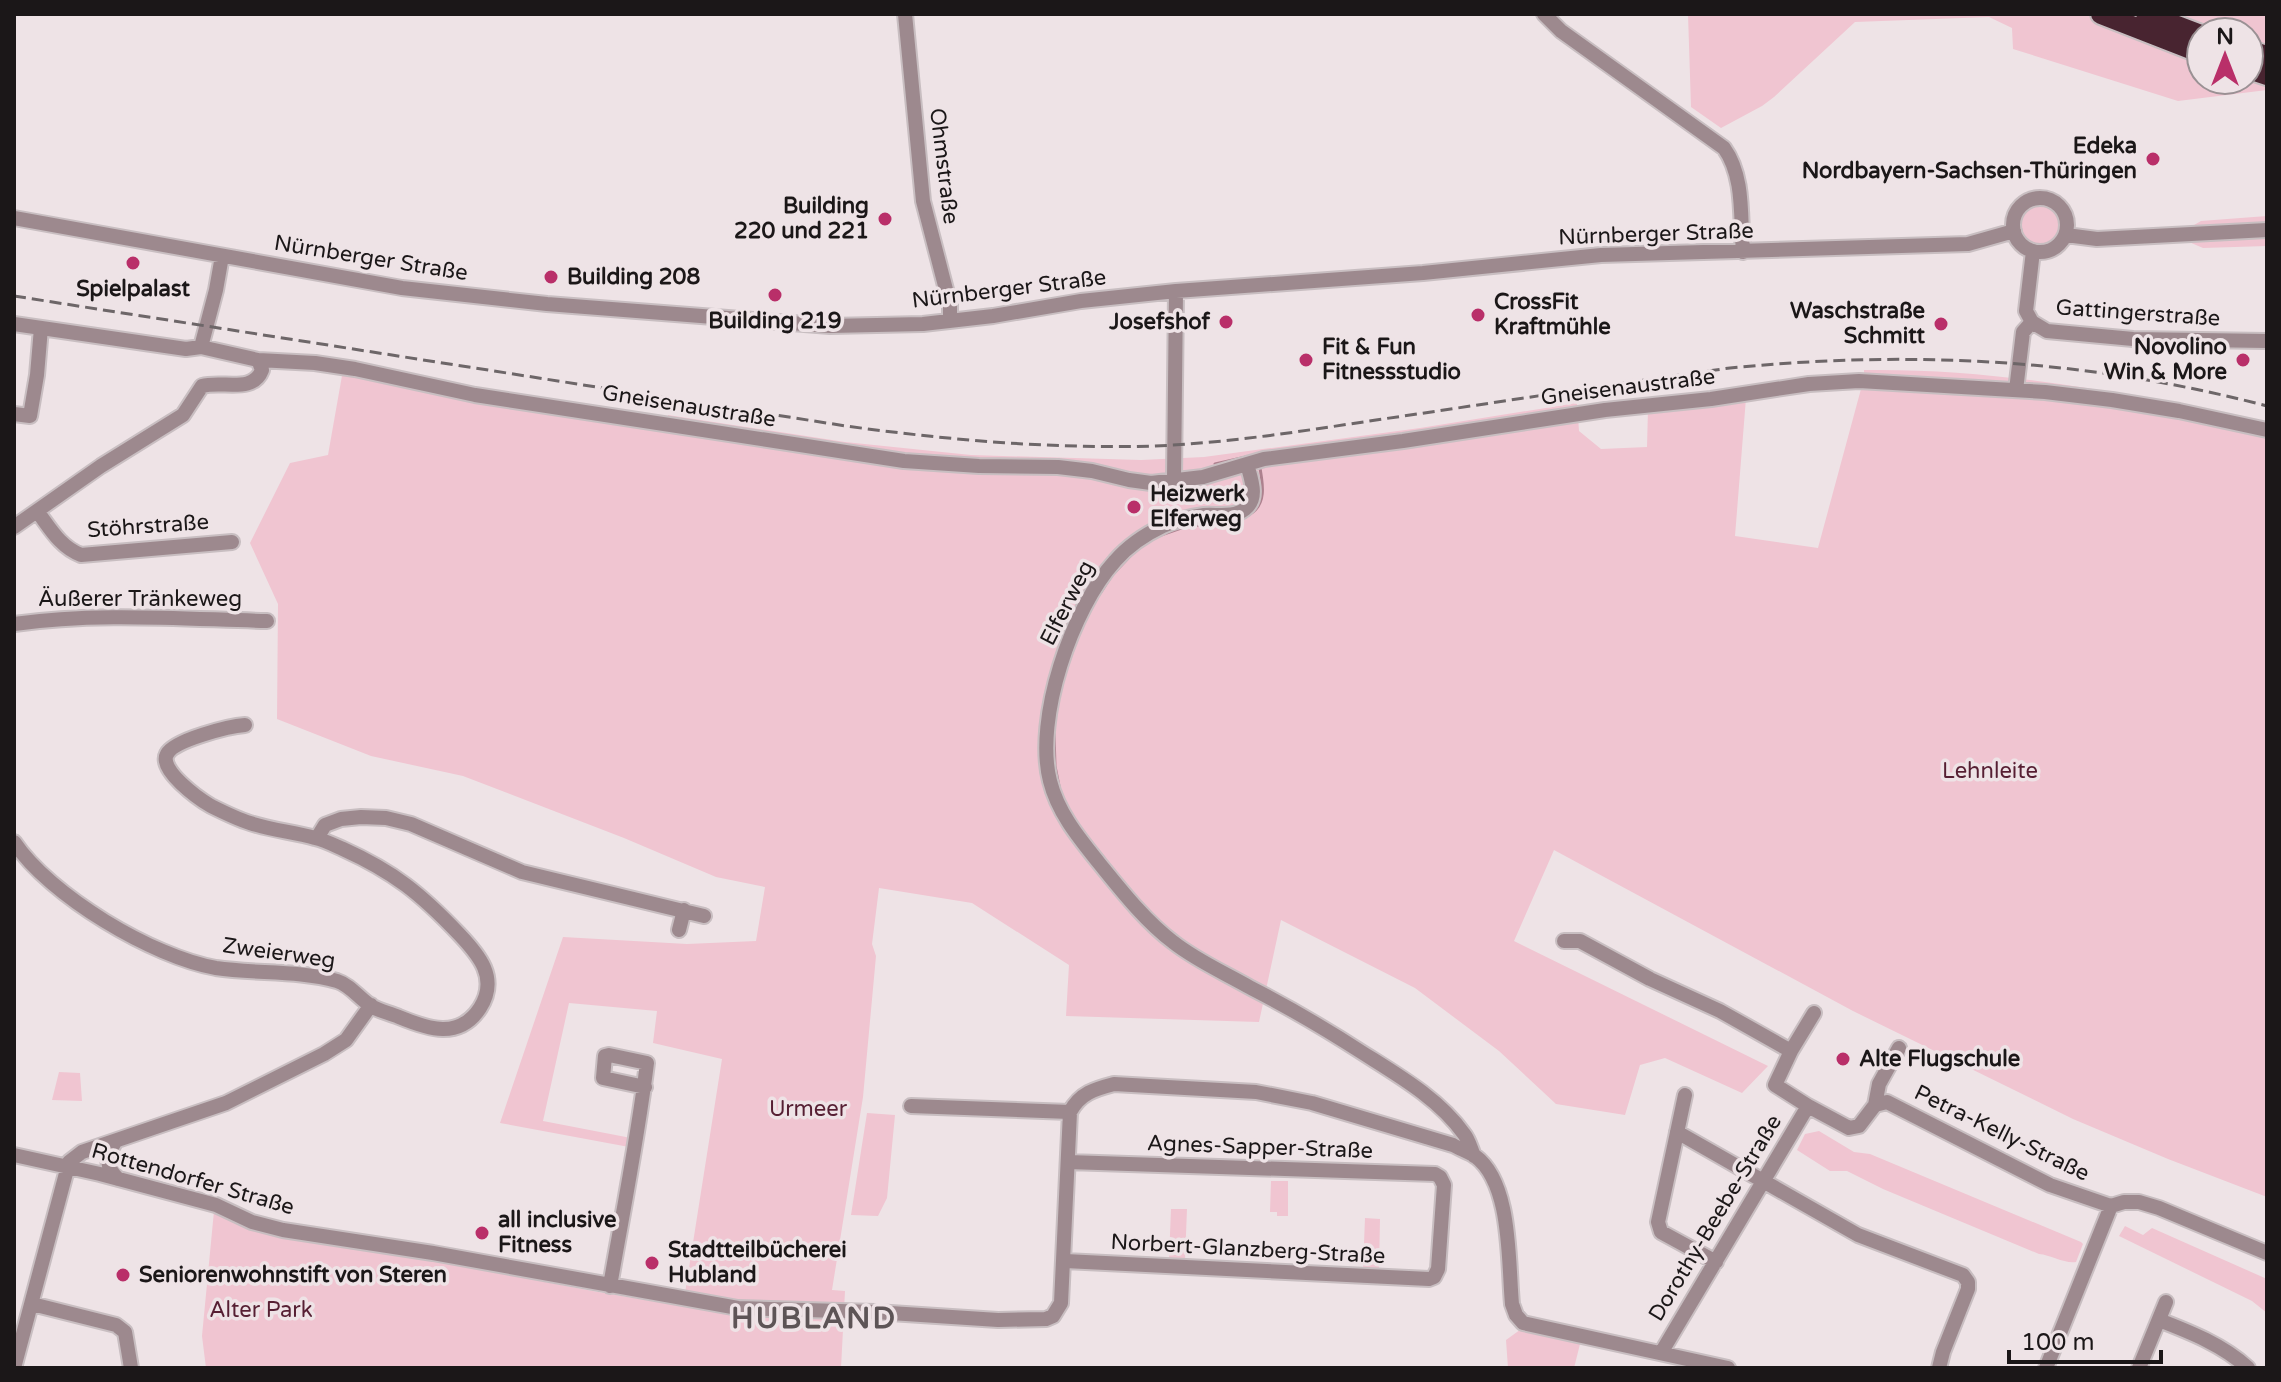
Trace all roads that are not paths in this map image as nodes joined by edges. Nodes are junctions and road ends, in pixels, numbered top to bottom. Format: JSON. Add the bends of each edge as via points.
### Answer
{"nodes":[{"id":1,"x":905,"y":14,"type":"edge"},
{"id":2,"x":1544,"y":14,"type":"edge"},
{"id":3,"x":2101,"y":14,"type":"edge"},
{"id":4,"x":2146,"y":14,"type":"edge"},
{"id":5,"x":2185,"y":29,"type":"edge"},
{"id":6,"x":2185,"y":47,"type":"edge"},
{"id":7,"x":14,"y":218,"type":"edge"},
{"id":8,"x":2267,"y":230,"type":"edge"},
{"id":9,"x":2014,"y":231,"type":"junction"},
{"id":10,"x":2066,"y":235,"type":"junction"},
{"id":11,"x":2033,"y":251,"type":"junction"},
{"id":12,"x":1743,"y":252,"type":"junction"},
{"id":13,"x":222,"y":256,"type":"junction"},
{"id":14,"x":1176,"y":291,"type":"junction"},
{"id":15,"x":950,"y":321,"type":"junction"},
{"id":16,"x":2032,"y":322,"type":"junction"},
{"id":17,"x":14,"y":324,"type":"edge"},
{"id":18,"x":41,"y":328,"type":"junction"},
{"id":19,"x":2267,"y":341,"type":"edge"},
{"id":20,"x":201,"y":347,"type":"junction"},
{"id":21,"x":258,"y":360,"type":"junction"},
{"id":22,"x":2016,"y":390,"type":"junction"},
{"id":23,"x":14,"y":414,"type":"edge"},
{"id":24,"x":2267,"y":430,"type":"edge"},
{"id":25,"x":1247,"y":464,"type":"junction"},
{"id":26,"x":1174,"y":479,"type":"junction"},
{"id":27,"x":37,"y":511,"type":"junction"},
{"id":28,"x":14,"y":527,"type":"edge"},
{"id":29,"x":232,"y":542,"type":"dead end"},
{"id":30,"x":267,"y":621,"type":"dead end"},
{"id":31,"x":14,"y":624,"type":"edge"},
{"id":32,"x":245,"y":725,"type":"dead end"},
{"id":33,"x":150,"y":752,"type":"dead end"},
{"id":34,"x":165,"y":761,"type":"junction"},
{"id":35,"x":317,"y":838,"type":"junction"},
{"id":36,"x":16,"y":850,"type":"edge"},
{"id":37,"x":684,"y":910,"type":"junction"},
{"id":38,"x":704,"y":916,"type":"dead end"},
{"id":39,"x":679,"y":930,"type":"dead end"},
{"id":40,"x":1564,"y":941,"type":"dead end"},
{"id":41,"x":371,"y":1005,"type":"junction"},
{"id":42,"x":1814,"y":1013,"type":"dead end"},
{"id":43,"x":1899,"y":1048,"type":"dead end"},
{"id":44,"x":1791,"y":1051,"type":"junction"},
{"id":45,"x":645,"y":1087,"type":"dead end"},
{"id":46,"x":1685,"y":1095,"type":"dead end"},
{"id":47,"x":1875,"y":1105,"type":"junction"},
{"id":48,"x":911,"y":1106,"type":"dead end"},
{"id":49,"x":1808,"y":1106,"type":"junction"},
{"id":50,"x":1070,"y":1112,"type":"junction"},
{"id":51,"x":1677,"y":1132,"type":"junction"},
{"id":52,"x":115,"y":1142,"type":"junction"},
{"id":53,"x":14,"y":1155,"type":"edge"},
{"id":54,"x":1474,"y":1156,"type":"junction"},
{"id":55,"x":1068,"y":1162,"type":"junction"},
{"id":56,"x":67,"y":1167,"type":"junction"},
{"id":57,"x":118,"y":1179,"type":"junction"},
{"id":58,"x":1763,"y":1180,"type":"junction"},
{"id":59,"x":2111,"y":1206,"type":"junction"},
{"id":60,"x":2267,"y":1253,"type":"edge"},
{"id":61,"x":1065,"y":1261,"type":"junction"},
{"id":62,"x":1716,"y":1262,"type":"junction"},
{"id":63,"x":1429,"y":1279,"type":"joint"},
{"id":64,"x":610,"y":1286,"type":"junction"},
{"id":65,"x":2166,"y":1302,"type":"dead end"},
{"id":66,"x":32,"y":1304,"type":"junction"},
{"id":67,"x":2159,"y":1320,"type":"junction"},
{"id":68,"x":1661,"y":1353,"type":"junction"},
{"id":69,"x":14,"y":1368,"type":"edge"},
{"id":70,"x":131,"y":1368,"type":"edge"},
{"id":71,"x":1728,"y":1368,"type":"edge"},
{"id":72,"x":1939,"y":1368,"type":"edge"},
{"id":73,"x":2046,"y":1368,"type":"edge"},
{"id":74,"x":2139,"y":1368,"type":"edge"},
{"id":75,"x":2248,"y":1368,"type":"edge"}],
"edges":[{"from":1,"to":15,"type":"street","name":"Ohmstraße","via":[[923,201]]},
{"from":2,"to":12,"type":"street","via":[[1724,148],[1741,197]]},
{"from":3,"to":6,"type":"highway"},
{"from":4,"to":5,"type":"highway"},
{"from":7,"to":13,"type":"street","name":"Nürnberger Straße"},
{"from":8,"to":10,"type":"street","via":[[2097,239]]},
{"from":9,"to":10,"type":"street","via":[[2017,211],[2037,198],[2062,208]]},
{"from":9,"to":11,"type":"street"},
{"from":9,"to":12,"type":"street","name":"Nürnberger Straße","via":[[1968,244]]},
{"from":10,"to":11,"type":"street","via":[[2049,251]]},
{"from":11,"to":16,"type":"street","name":"Gattingerstraße","via":[[2026,311]]},
{"from":12,"to":14,"type":"street","name":"Nürnberger Straße","via":[[1601,255]]},
{"from":13,"to":15,"type":"street","name":"Nürnberger Straße","via":[[402,288],[547,304],[830,326]]},
{"from":13,"to":20,"type":"street"},
{"from":14,"to":15,"type":"street","name":"Nürnberger Straße"},
{"from":14,"to":26,"type":"street"},
{"from":16,"to":19,"type":"street","name":"Gattingerstraße","via":[[2047,331],[2133,339]]},
{"from":16,"to":22,"type":"street","via":[[2023,332]]},
{"from":17,"to":18,"type":"street","name":"Gneisenaustraße"},
{"from":18,"to":20,"type":"street","name":"Gneisenaustraße"},
{"from":18,"to":23,"type":"street","via":[[30,416]]},
{"from":20,"to":21,"type":"street","name":"Gneisenaustraße"},
{"from":21,"to":26,"type":"street","name":"Gneisenaustraße","via":[[355,369],[475,395],[904,461],[1058,467],[1151,483]]},
{"from":21,"to":27,"type":"street","via":[[259,378],[247,385],[202,386],[183,415]]},
{"from":22,"to":24,"type":"street","name":"Gneisenaustraße","via":[[2166,408]]},
{"from":22,"to":25,"type":"street","name":"Gneisenaustraße","via":[[1859,381],[1809,384]]},
{"from":25,"to":26,"type":"street"},
{"from":25,"to":54,"type":"street","name":"Elferweg","via":[[1253,496],[1244,510],[1185,519],[1146,535],[1118,558],[1095,589],[1068,643],[1051,699],[1049,777],[1057,804],[1111,878],[1173,943],[1400,1076],[1466,1135]]},
{"from":27,"to":28,"type":"street"},
{"from":27,"to":29,"type":"street","name":"Stöhrstraße","via":[[59,541],[81,555]]},
{"from":30,"to":31,"type":"street","name":"Äußerer Tränkeweg","via":[[53,619]]},
{"from":32,"to":34,"type":"street","via":[[195,738],[171,749]]},
{"from":33,"to":34,"type":"street","name":"Zweierweg"},
{"from":34,"to":35,"type":"street","name":"Zweierweg","via":[[180,783],[209,804],[248,823]]},
{"from":35,"to":37,"type":"street","via":[[325,825],[341,819],[386,818],[522,872]]},
{"from":35,"to":41,"type":"street","name":"Zweierweg","via":[[392,874],[432,904],[485,967],[482,1005],[459,1026],[426,1029]]},
{"from":36,"to":41,"type":"street","name":"Zweierweg","via":[[73,899],[158,949],[216,968],[341,982]]},
{"from":37,"to":38,"type":"street"},
{"from":37,"to":39,"type":"street"},
{"from":40,"to":44,"type":"street","via":[[1580,941]]},
{"from":41,"to":52,"type":"street","via":[[346,1040],[324,1054],[226,1103]]},
{"from":42,"to":44,"type":"street"},
{"from":43,"to":47,"type":"street","via":[[1879,1084]]},
{"from":44,"to":49,"type":"street","via":[[1775,1085]]},
{"from":45,"to":64,"type":"street"},
{"from":46,"to":51,"type":"street"},
{"from":47,"to":49,"type":"street","via":[[1855,1128]]},
{"from":47,"to":59,"type":"street","name":"Petra-Kelly-Straße","via":[[1887,1102],[2050,1185]]},
{"from":48,"to":50,"type":"street"},
{"from":49,"to":58,"type":"street","name":"Dorothy-Beebe-Straße"},
{"from":50,"to":54,"type":"street","via":[[1080,1097],[1114,1084],[1256,1092],[1312,1103]]},
{"from":50,"to":55,"type":"street"},
{"from":51,"to":58,"type":"street"},
{"from":51,"to":62,"type":"street","via":[[1659,1228]]},
{"from":52,"to":56,"type":"street","via":[[82,1152]]},
{"from":52,"to":57,"type":"street","via":[[107,1166]]},
{"from":53,"to":56,"type":"street","name":"Rottendorfer Straße"},
{"from":54,"to":68,"type":"street","via":[[1499,1192],[1512,1304],[1523,1323]]},
{"from":55,"to":61,"type":"street"},
{"from":55,"to":63,"type":"street","name":"Agnes-Sapper-Straße","via":[[1435,1174],[1444,1185],[1438,1269]]},
{"from":56,"to":57,"type":"street","name":"Rottendorfer Straße"},
{"from":56,"to":66,"type":"street"},
{"from":57,"to":64,"type":"street","name":"Rottendorfer Straße","via":[[216,1205],[283,1230]]},
{"from":58,"to":62,"type":"street","name":"Dorothy-Beebe-Straße"},
{"from":58,"to":72,"type":"street","via":[[1858,1235],[1963,1275],[1968,1289]]},
{"from":59,"to":60,"type":"street","via":[[2139,1202],[2159,1208]]},
{"from":59,"to":73,"type":"street"},
{"from":61,"to":63,"type":"street","name":"Norbert-Glanzberg-Straße"},
{"from":61,"to":64,"type":"street","name":"Rottendorfer Straße","via":[[1061,1303],[1046,1319],[738,1308]]},
{"from":62,"to":68,"type":"street","name":"Dorothy-Beebe-Straße"},
{"from":65,"to":67,"type":"street"},
{"from":66,"to":69,"type":"street"},
{"from":66,"to":70,"type":"street","via":[[116,1325],[125,1332]]},
{"from":67,"to":74,"type":"street"},
{"from":67,"to":75,"type":"street","via":[[2190,1332]]},
{"from":68,"to":71,"type":"street"}]}
